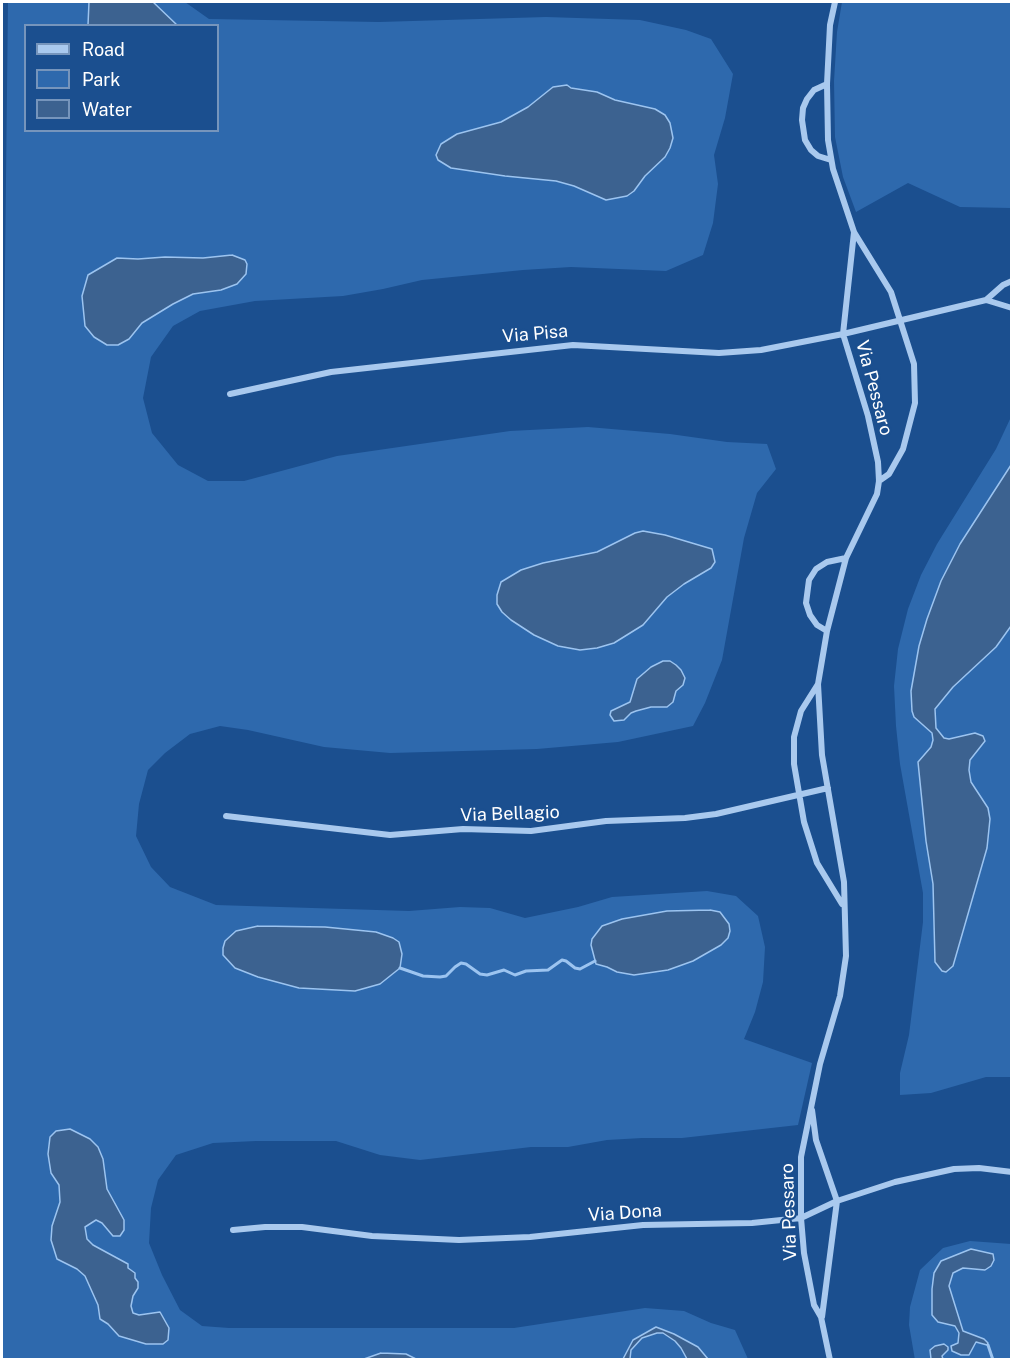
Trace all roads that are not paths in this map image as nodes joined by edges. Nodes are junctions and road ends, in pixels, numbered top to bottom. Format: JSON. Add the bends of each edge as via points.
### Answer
{"nodes":[{"id":1,"x":836,"y":2,"type":"edge"},
{"id":2,"x":827,"y":84,"type":"junction"},
{"id":3,"x":831,"y":160,"type":"junction"},
{"id":4,"x":854,"y":232,"type":"junction"},
{"id":5,"x":1011,"y":281,"type":"edge"},
{"id":6,"x":986,"y":300,"type":"junction"},
{"id":7,"x":1011,"y":308,"type":"edge"},
{"id":8,"x":901,"y":320,"type":"junction"},
{"id":9,"x":843,"y":334,"type":"junction"},
{"id":10,"x":230,"y":394,"type":"dead end"},
{"id":11,"x":879,"y":481,"type":"junction"},
{"id":12,"x":846,"y":558,"type":"junction"},
{"id":13,"x":827,"y":631,"type":"junction"},
{"id":14,"x":819,"y":684,"type":"junction"},
{"id":15,"x":828,"y":788,"type":"junction"},
{"id":16,"x":799,"y":794,"type":"junction"},
{"id":17,"x":226,"y":816,"type":"dead end"},
{"id":18,"x":844,"y":907,"type":"junction"},
{"id":19,"x":812,"y":1104,"type":"junction"},
{"id":20,"x":1011,"y":1172,"type":"edge"},
{"id":21,"x":837,"y":1201,"type":"junction"},
{"id":22,"x":801,"y":1218,"type":"junction"},
{"id":23,"x":233,"y":1230,"type":"dead end"},
{"id":24,"x":822,"y":1317,"type":"junction"},
{"id":25,"x":830,"y":1359,"type":"edge"}],
"edges":[{"from":1,"to":2,"type":"street","name":"Via Pessaro","via":[[830,25]]},
{"from":2,"to":3,"type":"street","name":"Via Pessaro"},
{"from":2,"to":3,"type":"street","via":[[807,99],[802,120],[811,150]]},
{"from":3,"to":4,"type":"street","name":"Via Pessaro"},
{"from":4,"to":8,"type":"street","name":"Via Pessaro","via":[[891,292]]},
{"from":4,"to":9,"type":"street","name":"Via Pessaro"},
{"from":5,"to":6,"type":"street"},
{"from":6,"to":7,"type":"street"},
{"from":6,"to":8,"type":"street","name":"Via Pisa"},
{"from":8,"to":9,"type":"street","name":"Via Pisa"},
{"from":8,"to":11,"type":"street","name":"Via Pessaro","via":[[914,364],[915,403],[903,449],[889,474]]},
{"from":9,"to":10,"type":"street","name":"Via Pisa","via":[[761,350],[719,353],[549,347],[331,372]]},
{"from":9,"to":11,"type":"street","name":"Via Pessaro","via":[[868,416]]},
{"from":11,"to":12,"type":"street","name":"Via Pessaro","via":[[877,494]]},
{"from":12,"to":13,"type":"street","name":"Via Pessaro"},
{"from":12,"to":13,"type":"street","via":[[827,562],[809,580],[806,603],[810,615]]},
{"from":13,"to":14,"type":"street","name":"Via Pessaro"},
{"from":14,"to":15,"type":"street","name":"Via Pessaro","via":[[822,755]]},
{"from":14,"to":16,"type":"street","name":"Via Pessaro","via":[[801,711],[794,738]]},
{"from":15,"to":16,"type":"street","name":"Via Bellagio"},
{"from":15,"to":18,"type":"street","name":"Via Pessaro","via":[[844,882]]},
{"from":16,"to":17,"type":"street","name":"Via Bellagio","via":[[716,814],[606,821],[531,831],[390,835]]},
{"from":16,"to":18,"type":"street","name":"Via Pessaro","via":[[818,863]]},
{"from":18,"to":19,"type":"street","name":"Via Pessaro","via":[[846,956],[840,996]]},
{"from":19,"to":21,"type":"street","name":"Via Pessaro","via":[[816,1140]]},
{"from":19,"to":22,"type":"street","name":"Via Pessaro","via":[[801,1157]]},
{"from":20,"to":21,"type":"street","name":"Via Dona","via":[[954,1169],[895,1182]]},
{"from":21,"to":22,"type":"street","name":"Via Dona"},
{"from":21,"to":24,"type":"street","name":"Via Pessaro"},
{"from":22,"to":23,"type":"street","name":"Via Dona","via":[[643,1225],[459,1240],[372,1236],[302,1227]]},
{"from":22,"to":24,"type":"street","name":"Via Pessaro","via":[[808,1278],[814,1305]]},
{"from":24,"to":25,"type":"street","name":"Via Pessaro"}]}
